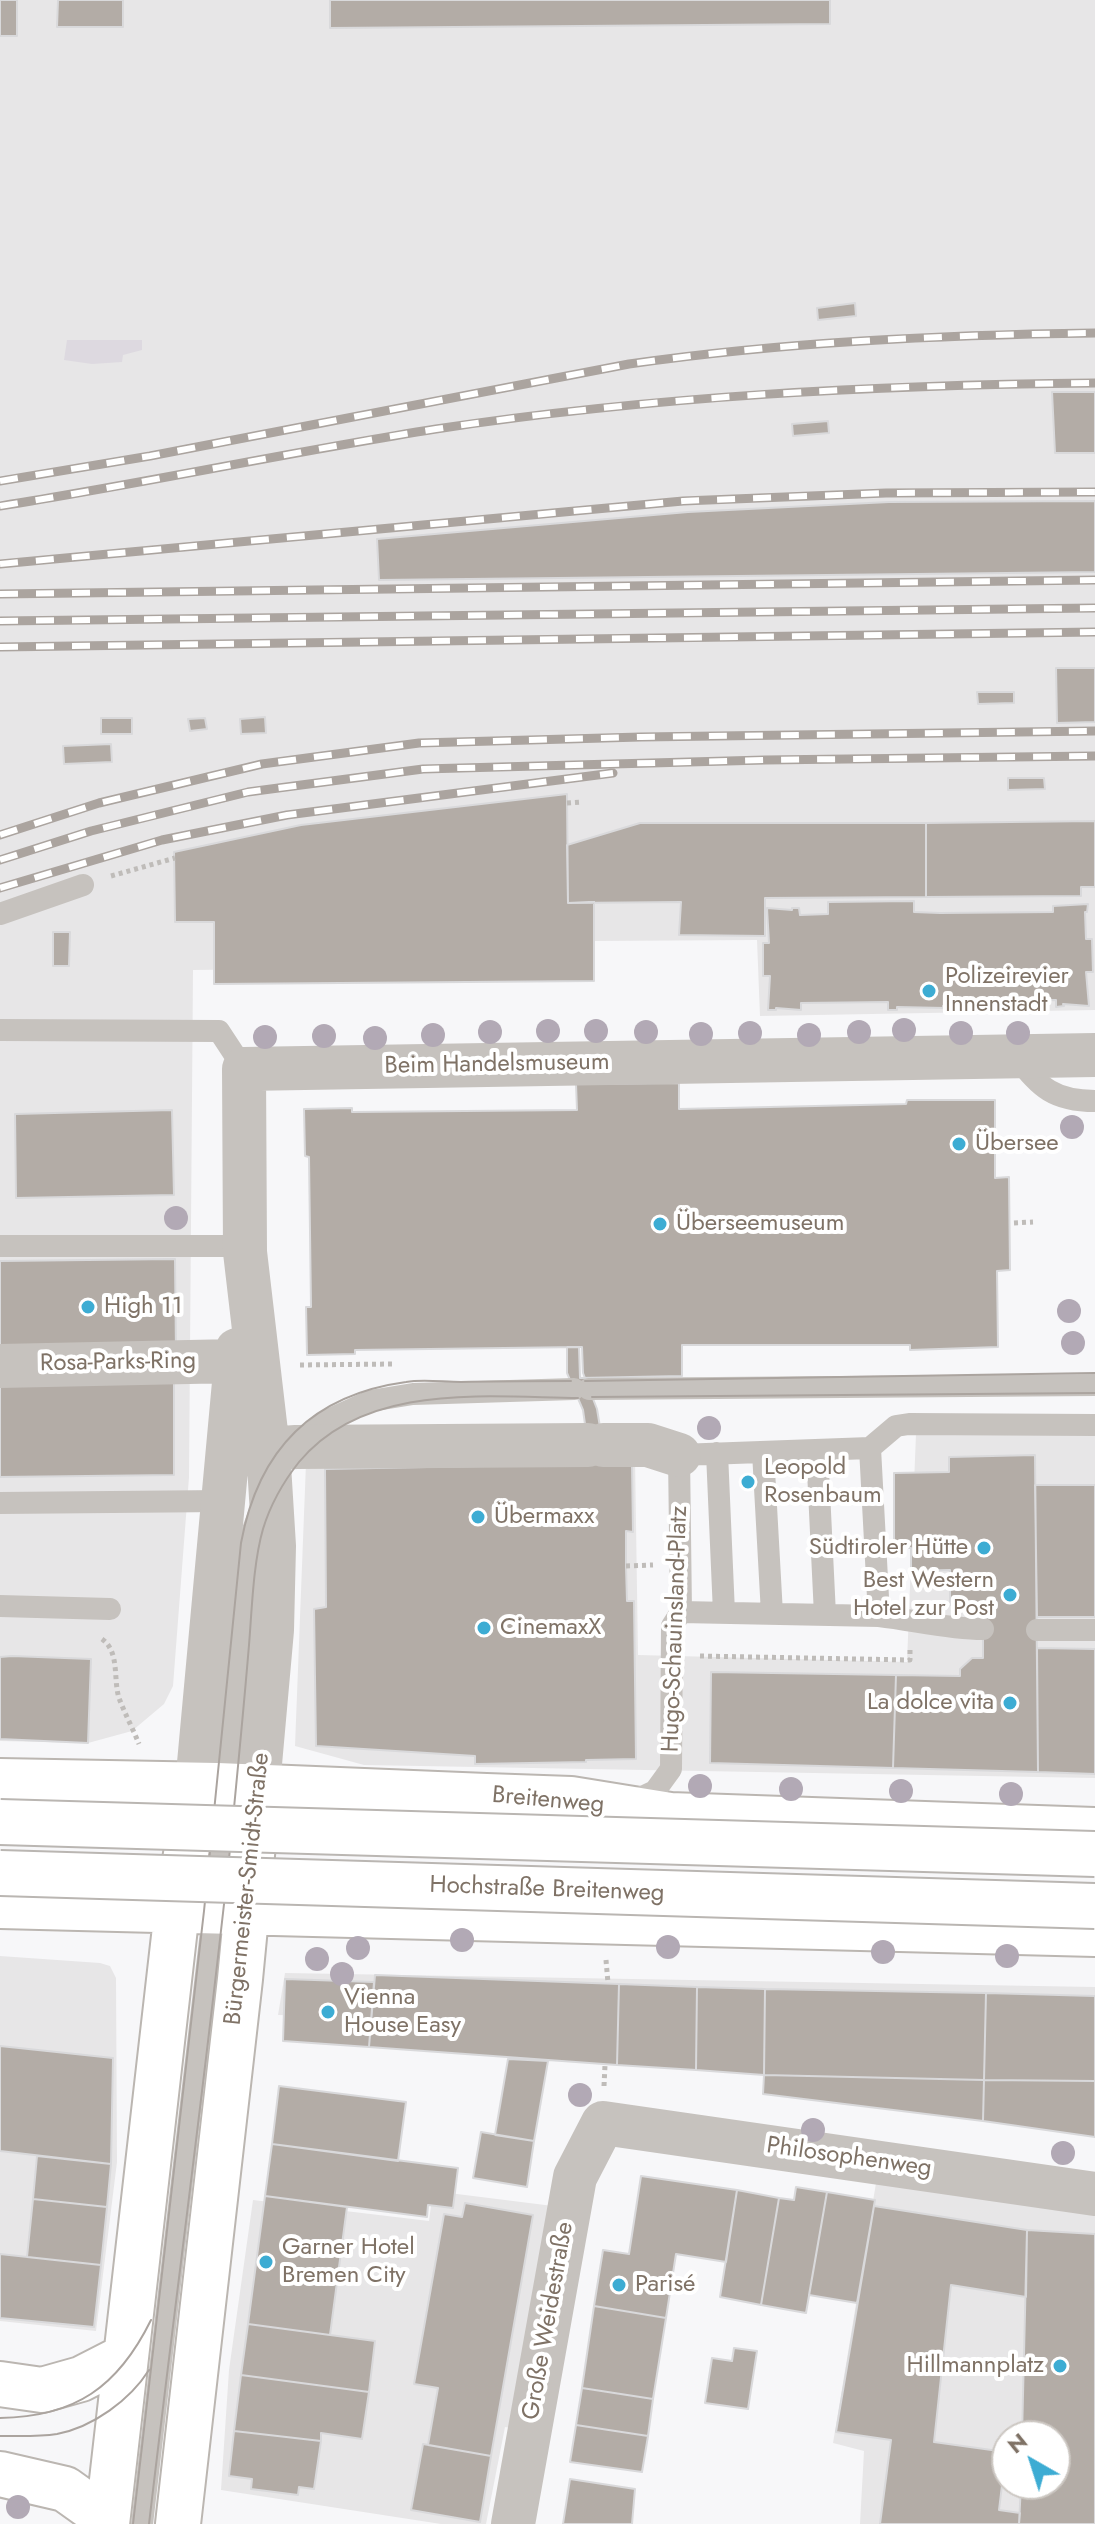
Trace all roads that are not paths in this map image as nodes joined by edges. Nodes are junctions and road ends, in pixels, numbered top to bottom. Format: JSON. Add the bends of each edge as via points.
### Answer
{"nodes":[{"id":1,"x":83,"y":885,"type":"road end"},
{"id":2,"x":0,"y":914,"type":"edge"},
{"id":3,"x":0,"y":1030,"type":"edge"},
{"id":4,"x":1095,"y":1055,"type":"edge"},
{"id":5,"x":1016,"y":1056,"type":"junction"},
{"id":6,"x":244,"y":1069,"type":"junction"},
{"id":7,"x":1095,"y":1101,"type":"edge"},
{"id":8,"x":0,"y":1246,"type":"edge"},
{"id":9,"x":245,"y":1249,"type":"junction"},
{"id":10,"x":236,"y":1361,"type":"junction"},
{"id":11,"x":0,"y":1366,"type":"edge"},
{"id":12,"x":1095,"y":1385,"type":"edge"},
{"id":13,"x":1095,"y":1425,"type":"edge"},
{"id":14,"x":870,"y":1448,"type":"junction"},
{"id":15,"x":817,"y":1450,"type":"junction"},
{"id":16,"x":763,"y":1452,"type":"junction"},
{"id":17,"x":698,"y":1454,"type":"junction"},
{"id":18,"x":256,"y":1478,"type":"junction"},
{"id":19,"x":0,"y":1503,"type":"edge"},
{"id":20,"x":0,"y":1606,"type":"edge"},
{"id":21,"x":110,"y":1609,"type":"dead end"},
{"id":22,"x":681,"y":1612,"type":"junction"},
{"id":23,"x":724,"y":1613,"type":"junction"},
{"id":24,"x":772,"y":1614,"type":"junction"},
{"id":25,"x":825,"y":1615,"type":"junction"},
{"id":26,"x":879,"y":1616,"type":"junction"},
{"id":27,"x":983,"y":1629,"type":"dead end"},
{"id":28,"x":1037,"y":1630,"type":"dead end"},
{"id":29,"x":1095,"y":1630,"type":"edge"},
{"id":30,"x":0,"y":1781,"type":"edge"},
{"id":31,"x":228,"y":1786,"type":"junction"},
{"id":32,"x":622,"y":1807,"type":"junction"},
{"id":33,"x":670,"y":1815,"type":"junction"},
{"id":34,"x":0,"y":1822,"type":"edge"},
{"id":35,"x":1095,"y":1830,"type":"edge"},
{"id":36,"x":1095,"y":1854,"type":"edge"},
{"id":37,"x":0,"y":1873,"type":"edge"},
{"id":38,"x":0,"y":1906,"type":"edge"},
{"id":39,"x":1095,"y":1906,"type":"edge"},
{"id":40,"x":213,"y":1911,"type":"junction"},
{"id":41,"x":673,"y":1923,"type":"junction"},
{"id":42,"x":1095,"y":1934,"type":"edge"},
{"id":43,"x":603,"y":2123,"type":"joint"},
{"id":44,"x":218,"y":2169,"type":"junction"},
{"id":45,"x":1095,"y":2194,"type":"edge"},
{"id":46,"x":168,"y":2299,"type":"junction"},
{"id":47,"x":126,"y":2356,"type":"junction"},
{"id":48,"x":0,"y":2384,"type":"edge"},
{"id":49,"x":0,"y":2474,"type":"edge"},
{"id":50,"x":119,"y":2522,"type":"edge"},
{"id":51,"x":178,"y":2524,"type":"edge"},
{"id":52,"x":513,"y":2524,"type":"edge"}],
"edges":[{"from":1,"to":2,"type":"lane"},
{"from":3,"to":6,"type":"lane","via":[[219,1031]]},
{"from":4,"to":5,"type":"street","name":"Beim Handelsmuseum"},
{"from":5,"to":6,"type":"street","name":"Beim Handelsmuseum"},
{"from":5,"to":7,"type":"lane","via":[[1052,1095]]},
{"from":6,"to":9,"type":"street","name":"Bürgermeister-Smidt-Straße"},
{"from":8,"to":9,"type":"lane"},
{"from":9,"to":10,"type":"street","name":"Bürgermeister-Smidt-Straße"},
{"from":9,"to":18,"type":"street","name":"Bürgermeister-Smidt-Straße"},
{"from":10,"to":11,"type":"street","name":"Rosa-Parks-Ring"},
{"from":10,"to":18,"type":"street","name":"Bürgermeister-Smidt-Straße"},
{"from":12,"to":18,"type":"lane","via":[[413,1394],[370,1401],[328,1420]]},
{"from":13,"to":14,"type":"lane","via":[[909,1424],[896,1426]]},
{"from":14,"to":15,"type":"lane"},
{"from":14,"to":26,"type":"lane"},
{"from":15,"to":16,"type":"lane"},
{"from":15,"to":25,"type":"lane"},
{"from":16,"to":17,"type":"lane"},
{"from":16,"to":24,"type":"lane"},
{"from":17,"to":18,"type":"street","via":[[648,1445],[595,1445]]},
{"from":17,"to":22,"type":"lane","name":"Hugo-Schauinsland-Platz"},
{"from":17,"to":23,"type":"lane"},
{"from":18,"to":19,"type":"lane"},
{"from":18,"to":31,"type":"street","name":"Bürgermeister-Smidt-Straße","via":[[208,1663]]},
{"from":18,"to":31,"type":"street","name":"Bürgermeister-Smidt-Straße","via":[[274,1546],[272,1630]]},
{"from":20,"to":21,"type":"lane"},
{"from":22,"to":23,"type":"lane"},
{"from":22,"to":32,"type":"lane","name":"Hugo-Schauinsland-Platz","via":[[672,1626],[671,1769],[655,1791]]},
{"from":23,"to":24,"type":"lane"},
{"from":24,"to":25,"type":"lane"},
{"from":25,"to":26,"type":"lane"},
{"from":26,"to":27,"type":"lane"},
{"from":28,"to":29,"type":"lane"},
{"from":30,"to":31,"type":"main road","name":"Breitenweg"},
{"from":31,"to":32,"type":"main road","name":"Breitenweg","via":[[571,1799]]},
{"from":31,"to":40,"type":"main road","name":"Bürgermeister-Smidt-Straße"},
{"from":31,"to":40,"type":"main road","name":"Bürgermeister-Smidt-Straße"},
{"from":32,"to":33,"type":"main road","name":"Breitenweg"},
{"from":33,"to":35,"type":"main road","name":"Breitenweg"},
{"from":33,"to":41,"type":"main road","via":[[695,1832],[707,1849],[705,1878]]},
{"from":34,"to":36,"type":"main road","bridge":true},
{"from":37,"to":39,"type":"main road","name":"Hochstraße Breitenweg","bridge":true},
{"from":38,"to":40,"type":"main road"},
{"from":40,"to":41,"type":"main road"},
{"from":40,"to":44,"type":"main road","name":"Bürgermeister-Smidt-Straße"},
{"from":40,"to":46,"type":"lane"},
{"from":40,"to":47,"type":"main road","name":"Bürgermeister-Smidt-Straße"},
{"from":41,"to":42,"type":"main road"},
{"from":43,"to":45,"type":"street","name":"Philosophenweg"},
{"from":43,"to":52,"type":"street","name":"Große Weidestraße","via":[[575,2177]]},
{"from":44,"to":46,"type":"lane"},
{"from":44,"to":51,"type":"main road","name":"Bürgermeister-Smidt-Straße"},
{"from":46,"to":50,"type":"lane"},
{"from":47,"to":48,"type":"main road","via":[[81,2379],[42,2390]]},
{"from":47,"to":50,"type":"main road","name":"Bürgermeister-Smidt-Straße"},
{"from":49,"to":50,"type":"main road","via":[[65,2489]]}]}
